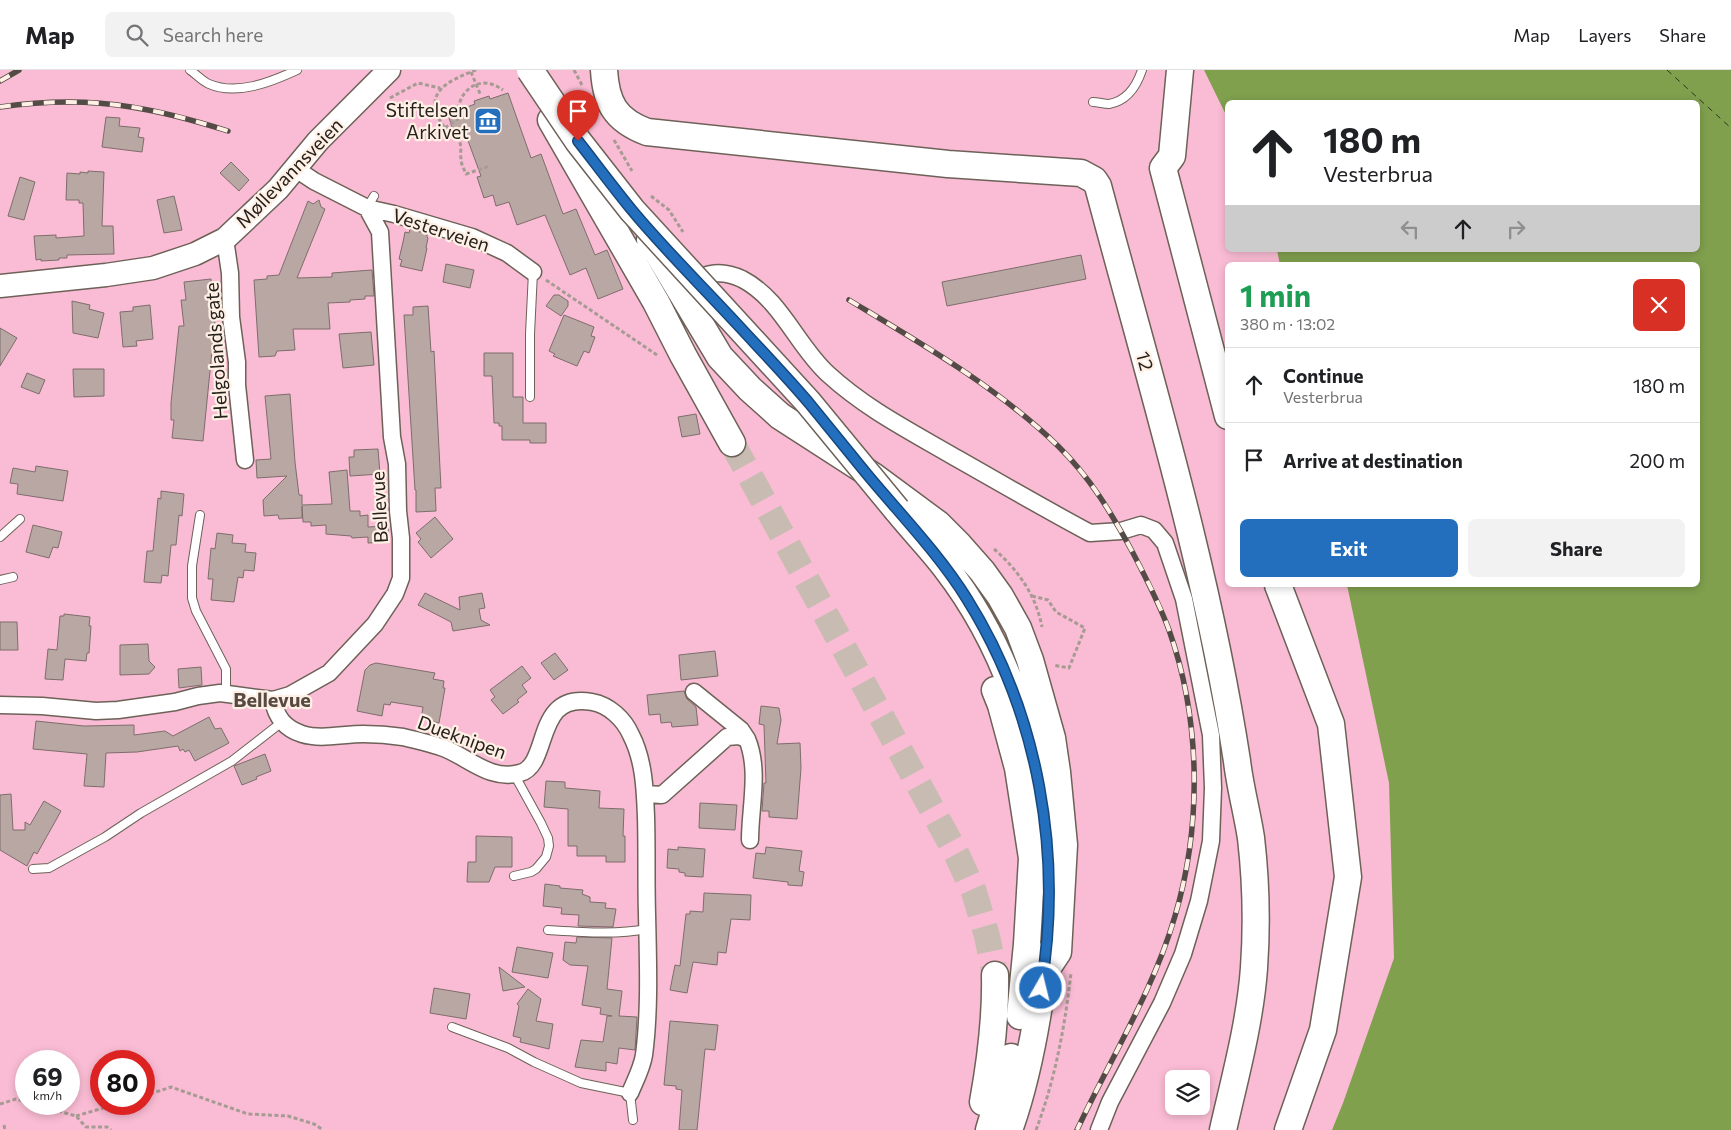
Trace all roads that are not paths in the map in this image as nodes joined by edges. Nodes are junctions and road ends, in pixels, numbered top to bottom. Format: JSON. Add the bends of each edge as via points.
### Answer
{"nodes":[{"id":1,"x":190,"y":70,"type":"edge"},
{"id":2,"x":297,"y":70,"type":"edge"},
{"id":3,"x":389,"y":70,"type":"edge"},
{"id":4,"x":521,"y":70,"type":"edge"},
{"id":5,"x":530,"y":70,"type":"edge"},
{"id":6,"x":543,"y":70,"type":"edge"},
{"id":7,"x":604,"y":70,"type":"edge"},
{"id":8,"x":1142,"y":70,"type":"edge"},
{"id":9,"x":1166,"y":70,"type":"edge"},
{"id":10,"x":1180,"y":70,"type":"edge"},
{"id":11,"x":1093,"y":102,"type":"dead end"},
{"id":12,"x":1163,"y":168,"type":"junction"},
{"id":13,"x":296,"y":170,"type":"junction"},
{"id":14,"x":370,"y":202,"type":"junction"},
{"id":15,"x":225,"y":239,"type":"junction"},
{"id":16,"x":533,"y":272,"type":"joint"},
{"id":17,"x":0,"y":286,"type":"edge"},
{"id":18,"x":680,"y":287,"type":"junction"},
{"id":19,"x":656,"y":302,"type":"junction"},
{"id":20,"x":530,"y":397,"type":"dead end"},
{"id":21,"x":1225,"y":405,"type":"edge"},
{"id":22,"x":732,"y":443,"type":"tunnel mouth"},
{"id":23,"x":245,"y":460,"type":"dead end"},
{"id":24,"x":200,"y":516,"type":"dead end"},
{"id":25,"x":20,"y":519,"type":"dead end"},
{"id":26,"x":0,"y":537,"type":"edge"},
{"id":27,"x":925,"y":548,"type":"junction"},
{"id":28,"x":13,"y":577,"type":"dead end"},
{"id":29,"x":0,"y":580,"type":"edge"},
{"id":30,"x":1279,"y":587,"type":"edge"},
{"id":31,"x":694,"y":692,"type":"dead end"},
{"id":32,"x":226,"y":694,"type":"junction"},
{"id":33,"x":273,"y":700,"type":"junction"},
{"id":34,"x":0,"y":705,"type":"edge"},
{"id":35,"x":282,"y":722,"type":"junction"},
{"id":36,"x":747,"y":739,"type":"junction"},
{"id":37,"x":514,"y":774,"type":"junction"},
{"id":38,"x":646,"y":794,"type":"junction"},
{"id":39,"x":750,"y":840,"type":"dead end"},
{"id":40,"x":33,"y":870,"type":"dead end"},
{"id":41,"x":514,"y":876,"type":"dead end"},
{"id":42,"x":648,"y":929,"type":"junction"},
{"id":43,"x":548,"y":930,"type":"dead end"},
{"id":44,"x":1044,"y":973,"type":"junction"},
{"id":45,"x":995,"y":975,"type":"tunnel mouth"},
{"id":46,"x":452,"y":1027,"type":"dead end"},
{"id":47,"x":630,"y":1093,"type":"junction"},
{"id":48,"x":633,"y":1120,"type":"dead end"},
{"id":49,"x":977,"y":1130,"type":"edge"},
{"id":50,"x":989,"y":1130,"type":"edge"},
{"id":51,"x":1009,"y":1130,"type":"edge"},
{"id":52,"x":1099,"y":1130,"type":"edge"},
{"id":53,"x":1222,"y":1130,"type":"edge"},
{"id":54,"x":1288,"y":1130,"type":"edge"}],
"edges":[{"from":1,"to":2,"type":"lane","via":[[208,83],[226,88],[245,88]]},
{"from":3,"to":13,"type":"main road","name":"Møllevannsveien","via":[[318,141]]},
{"from":4,"to":19,"type":"highway"},
{"from":5,"to":27,"type":"highway","bridge":true,"via":[[578,141],[632,210],[808,402]]},
{"from":6,"to":18,"type":"highway"},
{"from":7,"to":53,"type":"highway","name":"12","via":[[605,88],[616,113],[647,132],[948,164],[1081,173],[1098,186],[1191,535],[1227,695],[1251,837],[1256,891],[1251,1006]]},
{"from":8,"to":11,"type":"lane","via":[[1132,91],[1122,99],[1109,104]]},
{"from":9,"to":12,"type":"highway","via":[[1158,154]]},
{"from":10,"to":12,"type":"highway","via":[[1172,156]]},
{"from":12,"to":21,"type":"highway"},
{"from":13,"to":14,"type":"street","via":[[314,181]]},
{"from":13,"to":15,"type":"main road","name":"Møllevannsveien"},
{"from":14,"to":16,"type":"street","name":"Vesterveien","via":[[394,214],[472,237],[507,253]]},
{"from":14,"to":33,"type":"street","name":"Bellevue","via":[[380,232],[392,437],[397,464],[401,578],[395,594],[375,624],[329,673],[290,695]]},
{"from":15,"to":17,"type":"main road","name":"Møllevannsveien","via":[[195,254],[153,268]]},
{"from":15,"to":23,"type":"street","name":"Helgolands gate"},
{"from":16,"to":20,"type":"lane"},
{"from":18,"to":19,"type":"street"},
{"from":18,"to":44,"type":"highway","via":[[720,357],[750,389],[780,416],[873,476],[938,524],[982,571],[1018,628],[1052,738],[1064,845],[1058,952]]},
{"from":18,"to":52,"type":"street","via":[[709,273],[743,280],[772,304],[827,373],[874,410],[1090,533],[1121,531],[1141,525],[1154,530],[1165,543],[1184,599],[1211,735],[1212,841],[1200,901],[1183,954]]},
{"from":19,"to":22,"type":"highway"},
{"from":24,"to":32,"type":"lane","via":[[192,566],[192,598],[226,668]]},
{"from":25,"to":26,"type":"lane"},
{"from":27,"to":44,"type":"highway","via":[[946,568],[975,612],[1012,685],[1026,727],[1042,801],[1048,852]]},
{"from":27,"to":50,"type":"highway","via":[[980,650],[1001,705],[1018,768],[1032,858],[1020,1015]]},
{"from":28,"to":29,"type":"lane"},
{"from":30,"to":54,"type":"highway","via":[[1331,724],[1348,876],[1323,1030]]},
{"from":31,"to":36,"type":"street","via":[[741,730]]},
{"from":32,"to":33,"type":"street","name":"Bellevue"},
{"from":32,"to":34,"type":"street","name":"Bellevue","via":[[96,711]]},
{"from":33,"to":35,"type":"street","via":[[275,712]]},
{"from":35,"to":37,"type":"street","name":"Dueknipen","via":[[302,734],[318,737],[363,734],[402,737],[445,749],[493,773]]},
{"from":35,"to":40,"type":"lane","via":[[232,761],[141,813],[105,838],[49,868]]},
{"from":36,"to":38,"type":"street","via":[[727,737],[662,795]]},
{"from":36,"to":39,"type":"street","via":[[753,768]]},
{"from":37,"to":38,"type":"street","name":"Dueknipen","via":[[522,773],[531,765],[559,707],[578,701],[593,702],[609,708],[631,734]]},
{"from":37,"to":41,"type":"lane","via":[[541,823],[549,846],[546,857],[536,869]]},
{"from":38,"to":42,"type":"street","name":"Dueknipen"},
{"from":42,"to":43,"type":"lane","via":[[633,932]]},
{"from":42,"to":47,"type":"street","name":"Dueknipen","via":[[644,1057]]},
{"from":44,"to":51,"type":"highway","via":[[1026,1070]]},
{"from":45,"to":49,"type":"highway","via":[[996,1012],[991,1056]]},
{"from":46,"to":47,"type":"lane","via":[[508,1048],[581,1083]]},
{"from":47,"to":48,"type":"lane"}]}
